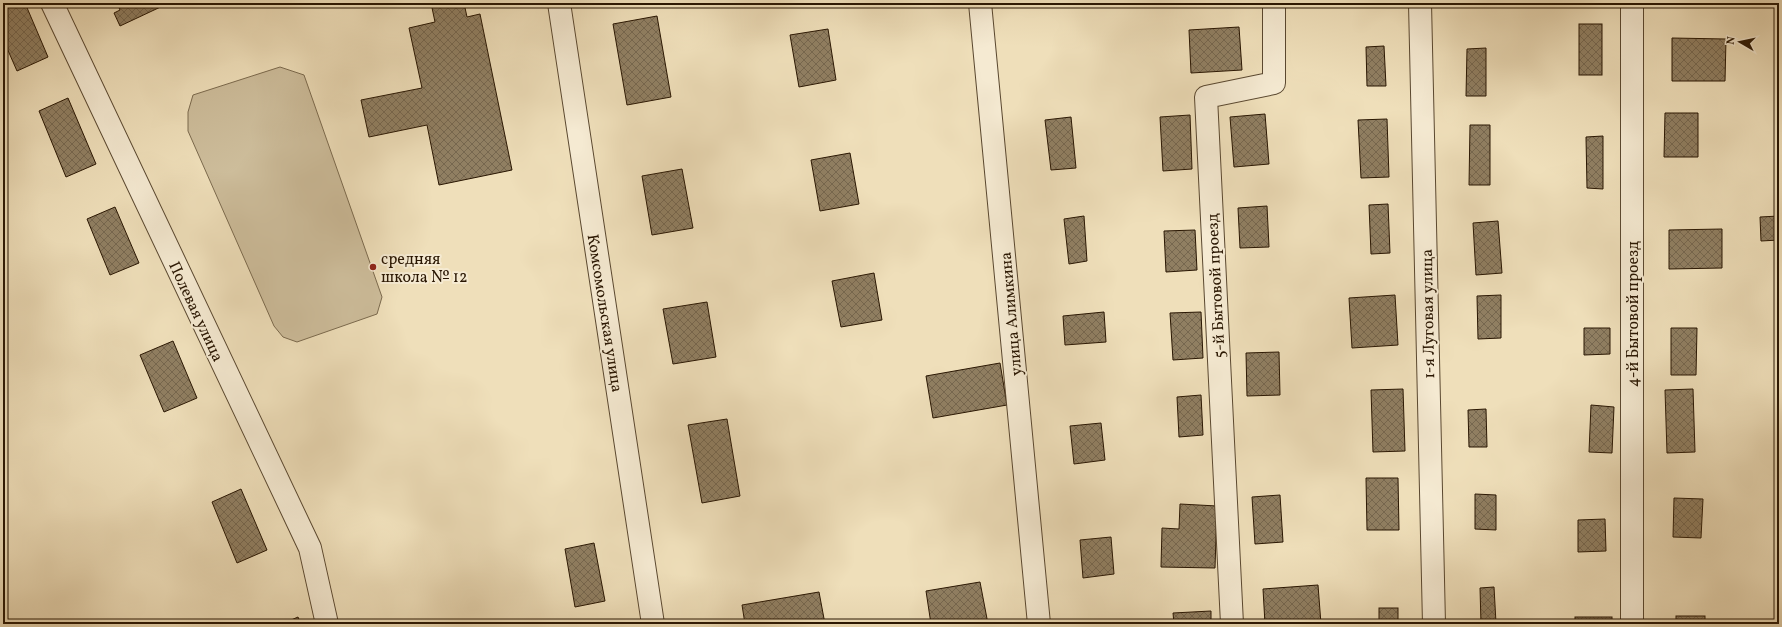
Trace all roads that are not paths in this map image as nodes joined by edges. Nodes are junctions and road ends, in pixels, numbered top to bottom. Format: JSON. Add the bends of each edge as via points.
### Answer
{"nodes":[{"id":1,"x":52,"y":3,"type":"edge"},
{"id":2,"x":559,"y":3,"type":"edge"},
{"id":3,"x":980,"y":3,"type":"edge"},
{"id":4,"x":1274,"y":3,"type":"edge"},
{"id":5,"x":1420,"y":3,"type":"edge"},
{"id":6,"x":1632,"y":3,"type":"edge"},
{"id":7,"x":327,"y":624,"type":"edge"},
{"id":8,"x":653,"y":624,"type":"edge"},
{"id":9,"x":1038,"y":624,"type":"edge"},
{"id":10,"x":1232,"y":624,"type":"edge"},
{"id":11,"x":1434,"y":624,"type":"edge"},
{"id":12,"x":1632,"y":624,"type":"edge"}],
"edges":[{"from":1,"to":7,"type":"street","name":"Полевая улица","via":[[310,548]]},
{"from":2,"to":8,"type":"street","name":"Комсомольская улица"},
{"from":3,"to":9,"type":"street","name":"улица Алимкина"},
{"from":4,"to":10,"type":"street","name":"5-й Бытовой проезд","via":[[1274,84],[1206,97]]},
{"from":5,"to":11,"type":"street","name":"1-я Луговая улица"},
{"from":6,"to":12,"type":"street","name":"4-й Бытовой проезд"}]}
